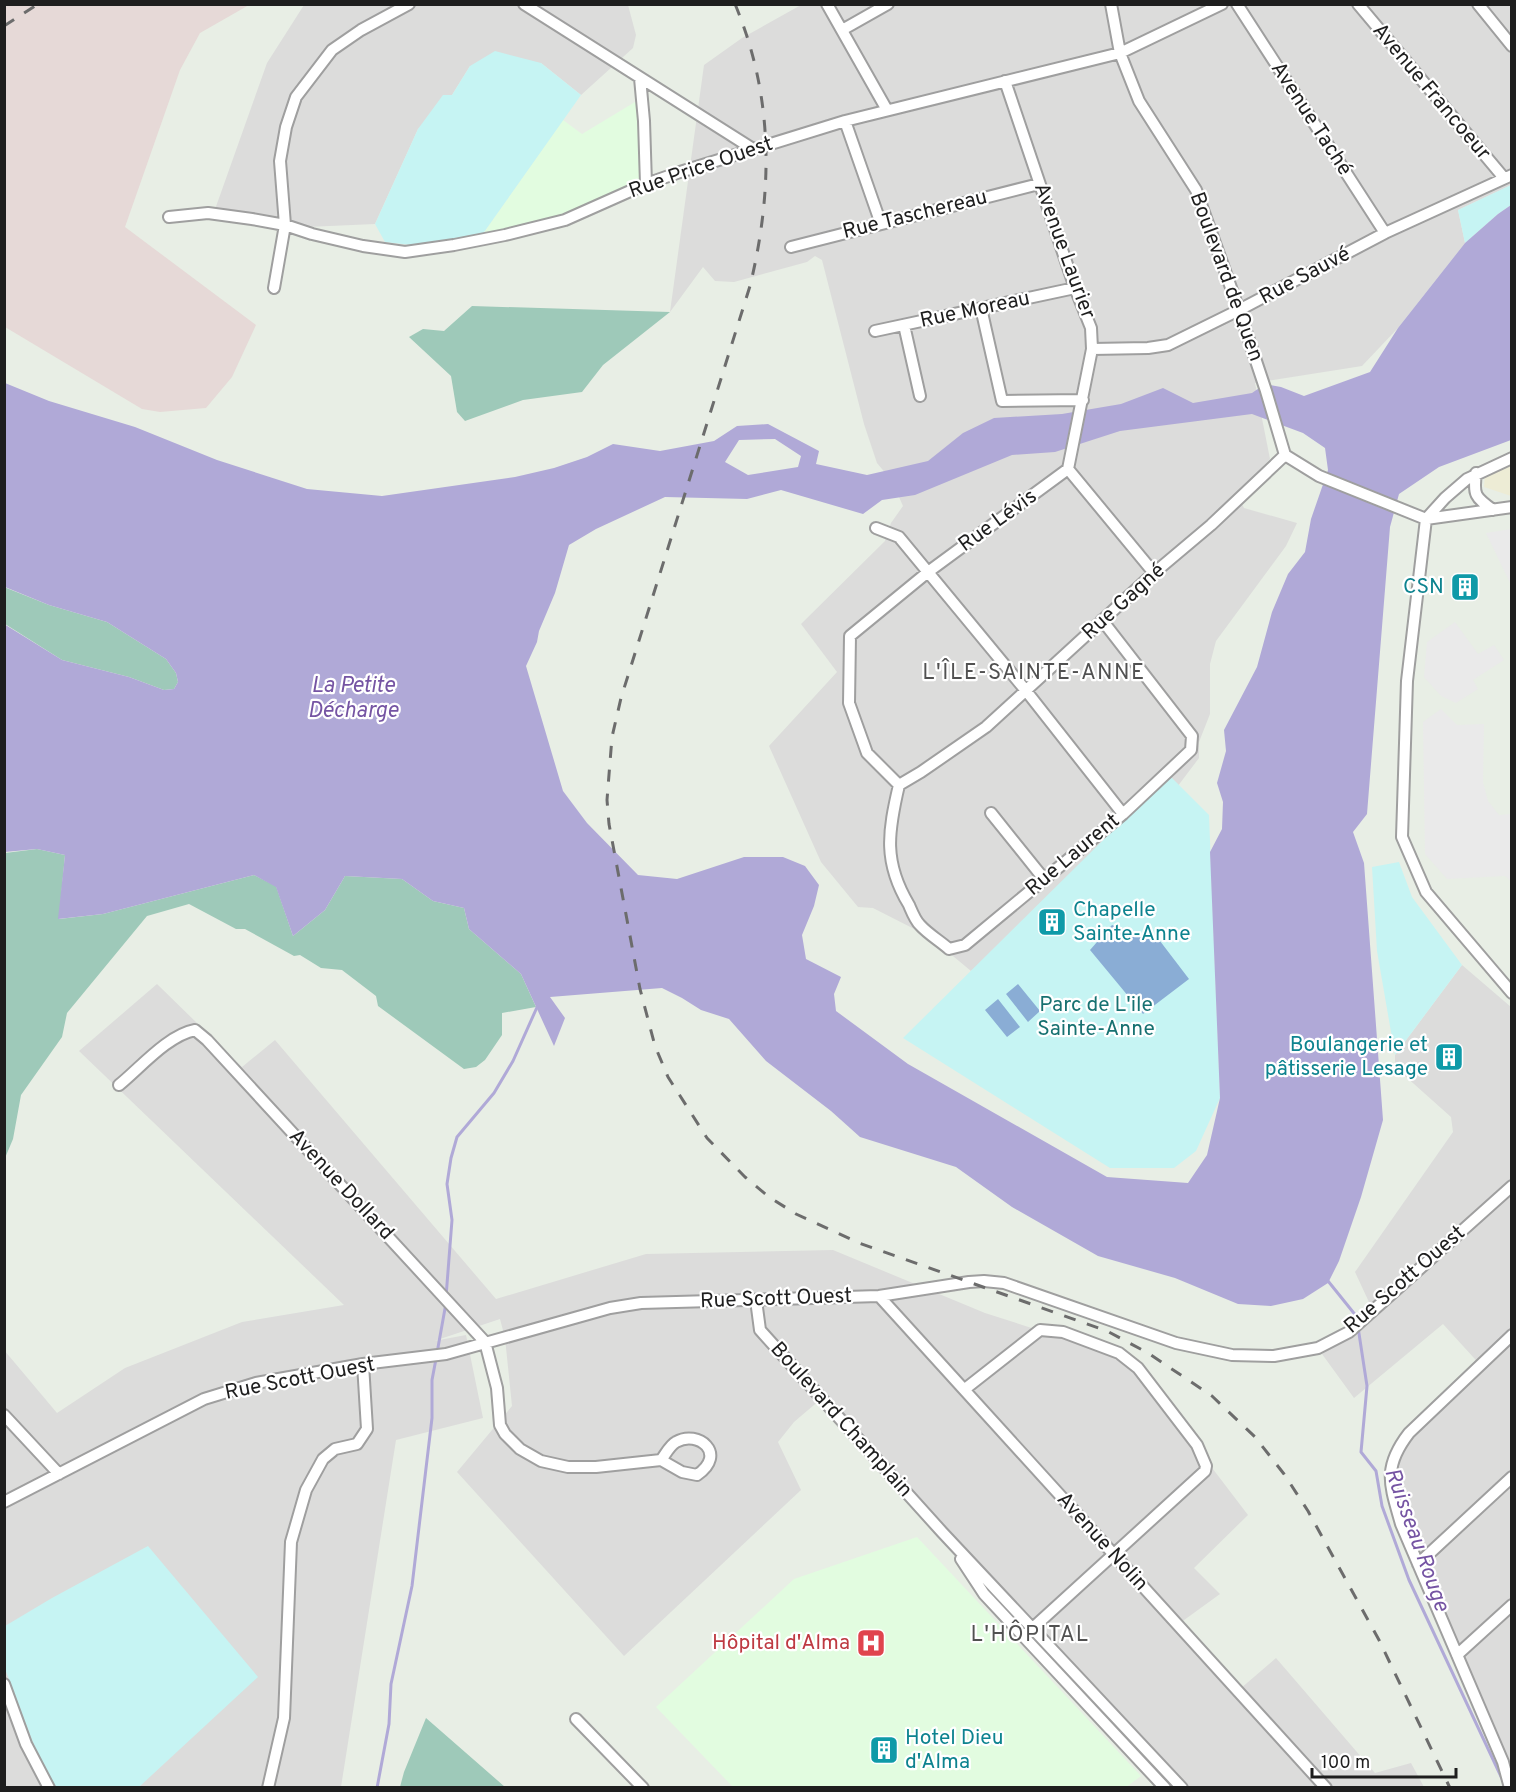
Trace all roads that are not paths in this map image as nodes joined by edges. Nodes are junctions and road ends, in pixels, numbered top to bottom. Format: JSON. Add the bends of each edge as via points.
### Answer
{"nodes":[{"id":1,"x":409,"y":4,"type":"edge"},
{"id":2,"x":524,"y":4,"type":"edge"},
{"id":3,"x":827,"y":4,"type":"edge"},
{"id":4,"x":888,"y":4,"type":"edge"},
{"id":5,"x":1111,"y":4,"type":"edge"},
{"id":6,"x":1222,"y":4,"type":"edge"},
{"id":7,"x":1237,"y":4,"type":"edge"},
{"id":8,"x":1358,"y":4,"type":"edge"},
{"id":9,"x":1478,"y":4,"type":"edge"},
{"id":10,"x":842,"y":30,"type":"junction"},
{"id":11,"x":1512,"y":46,"type":"edge"},
{"id":12,"x":1120,"y":53,"type":"junction"},
{"id":13,"x":640,"y":78,"type":"junction"},
{"id":14,"x":1005,"y":81,"type":"junction"},
{"id":15,"x":887,"y":110,"type":"junction"},
{"id":16,"x":845,"y":121,"type":"junction"},
{"id":17,"x":753,"y":148,"type":"junction"},
{"id":18,"x":1508,"y":176,"type":"edge"},
{"id":19,"x":646,"y":184,"type":"junction"},
{"id":20,"x":1039,"y":184,"type":"junction"},
{"id":21,"x":169,"y":217,"type":"dead end"},
{"id":22,"x":881,"y":224,"type":"junction"},
{"id":23,"x":285,"y":225,"type":"junction"},
{"id":24,"x":1386,"y":233,"type":"junction"},
{"id":25,"x":791,"y":247,"type":"dead end"},
{"id":26,"x":274,"y":288,"type":"dead end"},
{"id":27,"x":1075,"y":288,"type":"junction"},
{"id":28,"x":981,"y":308,"type":"junction"},
{"id":29,"x":1239,"y":310,"type":"junction"},
{"id":30,"x":904,"y":325,"type":"junction"},
{"id":31,"x":875,"y":331,"type":"dead end"},
{"id":32,"x":1092,"y":350,"type":"junction"},
{"id":33,"x":920,"y":396,"type":"dead end"},
{"id":34,"x":1083,"y":400,"type":"junction"},
{"id":35,"x":1285,"y":455,"type":"junction"},
{"id":36,"x":1512,"y":458,"type":"edge"},
{"id":37,"x":1068,"y":469,"type":"junction"},
{"id":38,"x":1476,"y":473,"type":"junction"},
{"id":39,"x":1512,"y":507,"type":"edge"},
{"id":40,"x":1492,"y":510,"type":"junction"},
{"id":41,"x":1426,"y":519,"type":"junction"},
{"id":42,"x":876,"y":528,"type":"dead end"},
{"id":43,"x":928,"y":573,"type":"junction"},
{"id":44,"x":1154,"y":573,"type":"junction"},
{"id":45,"x":1102,"y":620,"type":"junction"},
{"id":46,"x":1027,"y":692,"type":"junction"},
{"id":47,"x":899,"y":784,"type":"junction"},
{"id":48,"x":991,"y":813,"type":"dead end"},
{"id":49,"x":1123,"y":814,"type":"junction"},
{"id":50,"x":1044,"y":879,"type":"junction"},
{"id":51,"x":1512,"y":993,"type":"edge"},
{"id":52,"x":119,"y":1085,"type":"dead end"},
{"id":53,"x":1512,"y":1186,"type":"edge"},
{"id":54,"x":879,"y":1296,"type":"junction"},
{"id":55,"x":756,"y":1300,"type":"junction"},
{"id":56,"x":1512,"y":1335,"type":"edge"},
{"id":57,"x":485,"y":1342,"type":"junction"},
{"id":58,"x":363,"y":1364,"type":"junction"},
{"id":59,"x":965,"y":1389,"type":"junction"},
{"id":60,"x":4,"y":1415,"type":"edge"},
{"id":61,"x":661,"y":1460,"type":"junction"},
{"id":62,"x":59,"y":1474,"type":"junction"},
{"id":63,"x":1512,"y":1477,"type":"edge"},
{"id":64,"x":4,"y":1502,"type":"edge"},
{"id":65,"x":942,"y":1532,"type":"junction"},
{"id":66,"x":1114,"y":1556,"type":"junction"},
{"id":67,"x":1418,"y":1564,"type":"junction"},
{"id":68,"x":1512,"y":1605,"type":"edge"},
{"id":69,"x":1033,"y":1629,"type":"junction"},
{"id":70,"x":1024,"y":1636,"type":"junction"},
{"id":71,"x":1457,"y":1655,"type":"junction"},
{"id":72,"x":4,"y":1684,"type":"edge"},
{"id":73,"x":576,"y":1719,"type":"dead end"},
{"id":74,"x":1508,"y":1758,"type":"edge"},
{"id":75,"x":49,"y":1788,"type":"edge"},
{"id":76,"x":268,"y":1788,"type":"edge"},
{"id":77,"x":643,"y":1788,"type":"edge"},
{"id":78,"x":1165,"y":1788,"type":"edge"},
{"id":79,"x":1182,"y":1788,"type":"edge"},
{"id":80,"x":1326,"y":1788,"type":"edge"},
{"id":81,"x":1510,"y":1788,"type":"edge"}],
"edges":[{"from":1,"to":23,"type":"street","via":[[332,50],[296,97],[280,161]]},
{"from":2,"to":13,"type":"street"},
{"from":3,"to":10,"type":"street"},
{"from":4,"to":10,"type":"street"},
{"from":5,"to":12,"type":"street","name":"Boulevard de Quen"},
{"from":6,"to":12,"type":"street","name":"Rue Price Ouest"},
{"from":7,"to":24,"type":"street","name":"Avenue Taché"},
{"from":8,"to":18,"type":"street","name":"Avenue Francoeur"},
{"from":9,"to":11,"type":"street"},
{"from":10,"to":15,"type":"street"},
{"from":12,"to":14,"type":"street","name":"Rue Price Ouest"},
{"from":12,"to":29,"type":"street","name":"Boulevard de Quen","via":[[1139,101],[1196,190]]},
{"from":13,"to":17,"type":"street"},
{"from":13,"to":19,"type":"street"},
{"from":14,"to":15,"type":"street","name":"Rue Price Ouest"},
{"from":14,"to":20,"type":"street","name":"Avenue Laurier"},
{"from":15,"to":16,"type":"street","name":"Rue Price Ouest"},
{"from":16,"to":17,"type":"street","name":"Rue Price Ouest"},
{"from":16,"to":22,"type":"street"},
{"from":17,"to":19,"type":"street","name":"Rue Price Ouest"},
{"from":18,"to":24,"type":"street","name":"Rue Sauvé"},
{"from":19,"to":23,"type":"street","name":"Rue Price Ouest","via":[[565,219],[505,235],[405,252],[363,246]]},
{"from":20,"to":22,"type":"street","name":"Rue Taschereau"},
{"from":20,"to":27,"type":"street","name":"Avenue Laurier"},
{"from":21,"to":23,"type":"street","name":"Rue Price Ouest","via":[[208,213]]},
{"from":22,"to":25,"type":"street","name":"Rue Taschereau"},
{"from":23,"to":26,"type":"street"},
{"from":24,"to":29,"type":"street","name":"Rue Sauvé"},
{"from":27,"to":28,"type":"street","name":"Rue Moreau"},
{"from":27,"to":32,"type":"street","name":"Avenue Laurier","via":[[1091,328]]},
{"from":28,"to":30,"type":"street","name":"Rue Moreau"},
{"from":28,"to":34,"type":"street","via":[[1002,401]]},
{"from":29,"to":32,"type":"street","name":"Rue Sauvé","via":[[1168,345]]},
{"from":29,"to":35,"type":"street","name":"Boulevard de Quen"},
{"from":30,"to":31,"type":"street","name":"Rue Moreau"},
{"from":30,"to":33,"type":"street"},
{"from":32,"to":34,"type":"street","name":"Avenue Laurier"},
{"from":34,"to":37,"type":"street","name":"Avenue Laurier"},
{"from":35,"to":41,"type":"street","via":[[1319,476]]},
{"from":35,"to":44,"type":"street","name":"Rue Gagné"},
{"from":36,"to":38,"type":"street"},
{"from":37,"to":43,"type":"street","name":"Rue Lévis"},
{"from":37,"to":44,"type":"street"},
{"from":38,"to":40,"type":"street","via":[[1474,491],[1478,500]]},
{"from":38,"to":41,"type":"street"},
{"from":39,"to":40,"type":"street"},
{"from":40,"to":41,"type":"street"},
{"from":41,"to":51,"type":"street","via":[[1407,681],[1402,837],[1426,892]]},
{"from":42,"to":43,"type":"street","via":[[899,537]]},
{"from":43,"to":46,"type":"street"},
{"from":43,"to":47,"type":"street","name":"Rue Lévis","via":[[850,636],[849,703],[867,753]]},
{"from":44,"to":45,"type":"street","name":"Rue Gagné"},
{"from":45,"to":46,"type":"street","name":"Rue Gagné"},
{"from":45,"to":49,"type":"street","name":"Rue Laurent","via":[[1192,736],[1191,750]]},
{"from":46,"to":47,"type":"street","name":"Rue Gagné","via":[[986,727]]},
{"from":46,"to":49,"type":"street"},
{"from":47,"to":50,"type":"street","name":"Rue Laurent","via":[[888,847],[891,866],[920,925],[949,949],[965,945]]},
{"from":48,"to":50,"type":"street"},
{"from":49,"to":50,"type":"street","name":"Rue Laurent"},
{"from":52,"to":57,"type":"street","name":"Avenue Dollard","via":[[171,1040],[195,1030]]},
{"from":53,"to":54,"type":"street","name":"Rue Scott Ouest","via":[[1348,1332],[1318,1348],[1274,1356],[1232,1355],[1176,1342],[1004,1283],[969,1282]]},
{"from":54,"to":55,"type":"street","name":"Rue Scott Ouest"},
{"from":54,"to":59,"type":"street","name":"Avenue Nolin"},
{"from":55,"to":57,"type":"street","name":"Rue Scott Ouest","via":[[641,1303]]},
{"from":55,"to":65,"type":"street","name":"Boulevard Champlain","via":[[760,1330]]},
{"from":56,"to":67,"type":"street","via":[[1396,1450],[1390,1472],[1392,1490]]},
{"from":57,"to":58,"type":"street","name":"Rue Scott Ouest","via":[[446,1354]]},
{"from":57,"to":61,"type":"street","via":[[497,1388],[500,1425],[520,1449],[541,1461],[568,1467]]},
{"from":58,"to":62,"type":"street","name":"Rue Scott Ouest","via":[[256,1383],[204,1398]]},
{"from":58,"to":76,"type":"street","via":[[367,1429],[357,1444],[335,1449],[323,1459],[306,1490],[291,1542],[284,1718]]},
{"from":59,"to":66,"type":"street","name":"Avenue Nolin"},
{"from":59,"to":66,"type":"street","via":[[1040,1330],[1063,1332],[1119,1353],[1138,1368],[1197,1445],[1206,1466]]},
{"from":60,"to":62,"type":"street"},
{"from":61,"to":61,"type":"street","via":[[697,1475],[711,1460],[705,1444],[695,1439],[675,1442]]},
{"from":62,"to":64,"type":"street","name":"Rue Scott Ouest"},
{"from":63,"to":67,"type":"street"},
{"from":65,"to":69,"type":"street","name":"Boulevard Champlain"},
{"from":65,"to":70,"type":"street","name":"Boulevard Champlain","via":[[984,1594]]},
{"from":66,"to":69,"type":"street"},
{"from":66,"to":80,"type":"street","name":"Avenue Nolin"},
{"from":67,"to":71,"type":"street"},
{"from":68,"to":71,"type":"street"},
{"from":69,"to":70,"type":"street"},
{"from":69,"to":79,"type":"street","name":"Boulevard Champlain"},
{"from":70,"to":78,"type":"street","name":"Boulevard Champlain"},
{"from":71,"to":74,"type":"street"},
{"from":72,"to":75,"type":"street"},
{"from":73,"to":77,"type":"street"},
{"from":74,"to":81,"type":"street"}]}
